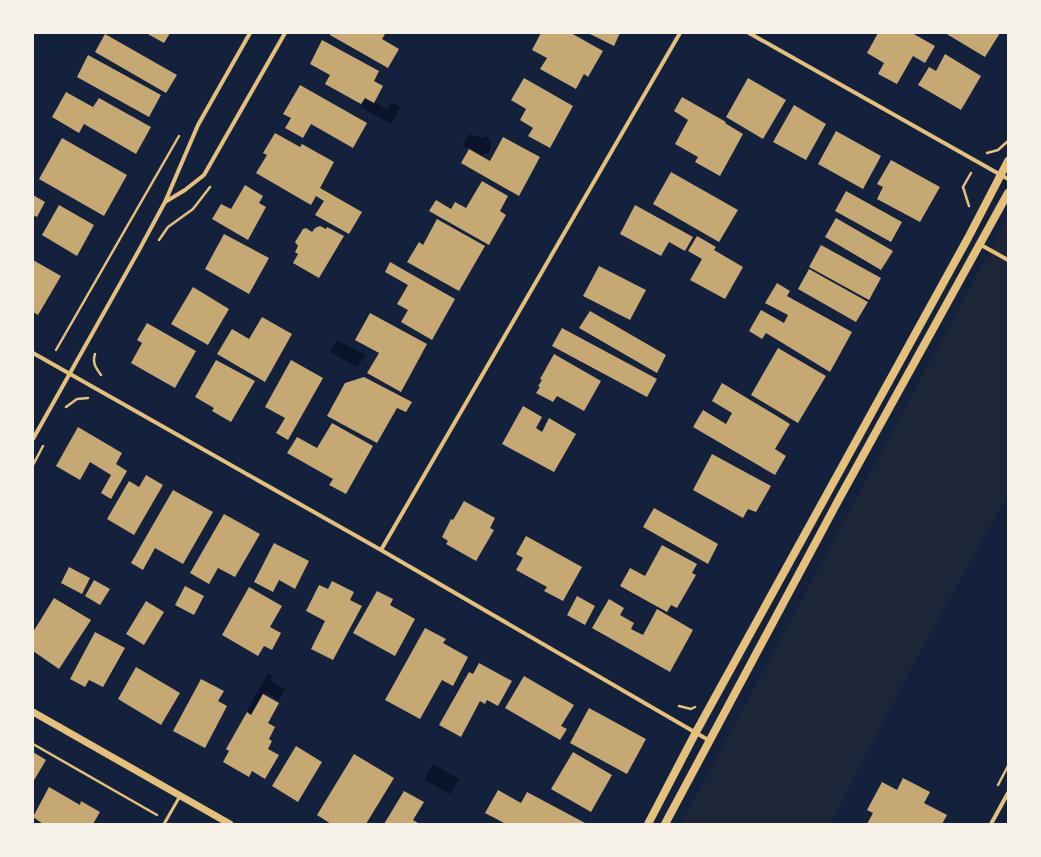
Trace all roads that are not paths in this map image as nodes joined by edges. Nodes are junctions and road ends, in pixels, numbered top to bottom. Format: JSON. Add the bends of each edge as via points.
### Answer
{"nodes":[{"id":1,"x":250,"y":33,"type":"edge"},
{"id":2,"x":285,"y":33,"type":"edge"},
{"id":3,"x":680,"y":33,"type":"edge"},
{"id":4,"x":749,"y":33,"type":"edge"},
{"id":5,"x":1008,"y":161,"type":"edge"},
{"id":6,"x":1000,"y":175,"type":"junction"},
{"id":7,"x":1008,"y":179,"type":"edge"},
{"id":8,"x":1008,"y":193,"type":"edge"},
{"id":9,"x":165,"y":202,"type":"junction"},
{"id":10,"x":981,"y":245,"type":"junction"},
{"id":11,"x":1008,"y":260,"type":"edge"},
{"id":12,"x":33,"y":352,"type":"edge"},
{"id":13,"x":70,"y":374,"type":"junction"},
{"id":14,"x":33,"y":439,"type":"edge"},
{"id":15,"x":381,"y":550,"type":"junction"},
{"id":16,"x":33,"y":712,"type":"edge"},
{"id":17,"x":696,"y":732,"type":"junction"},
{"id":18,"x":710,"y":741,"type":"junction"},
{"id":19,"x":1008,"y":793,"type":"edge"},
{"id":20,"x":180,"y":796,"type":"junction"},
{"id":21,"x":164,"y":824,"type":"edge"},
{"id":22,"x":230,"y":824,"type":"edge"},
{"id":23,"x":648,"y":824,"type":"edge"},
{"id":24,"x":665,"y":824,"type":"edge"},
{"id":25,"x":991,"y":824,"type":"edge"}],
"edges":[{"from":1,"to":9,"type":"street","via":[[198,125]]},
{"from":2,"to":9,"type":"street","via":[[204,175]]},
{"from":3,"to":15,"type":"street"},
{"from":4,"to":6,"type":"street"},
{"from":5,"to":6,"type":"main road"},
{"from":6,"to":7,"type":"street"},
{"from":6,"to":17,"type":"main road","via":[[968,238]]},
{"from":8,"to":10,"type":"main road"},
{"from":9,"to":13,"type":"street"},
{"from":10,"to":11,"type":"street"},
{"from":10,"to":18,"type":"main road","via":[[909,371]]},
{"from":12,"to":13,"type":"street"},
{"from":13,"to":14,"type":"street"},
{"from":13,"to":15,"type":"street"},
{"from":15,"to":17,"type":"street"},
{"from":16,"to":20,"type":"street"},
{"from":17,"to":18,"type":"street"},
{"from":17,"to":23,"type":"main road"},
{"from":18,"to":24,"type":"main road"},
{"from":19,"to":25,"type":"street"},
{"from":20,"to":21,"type":"lane"},
{"from":20,"to":22,"type":"street"}]}
